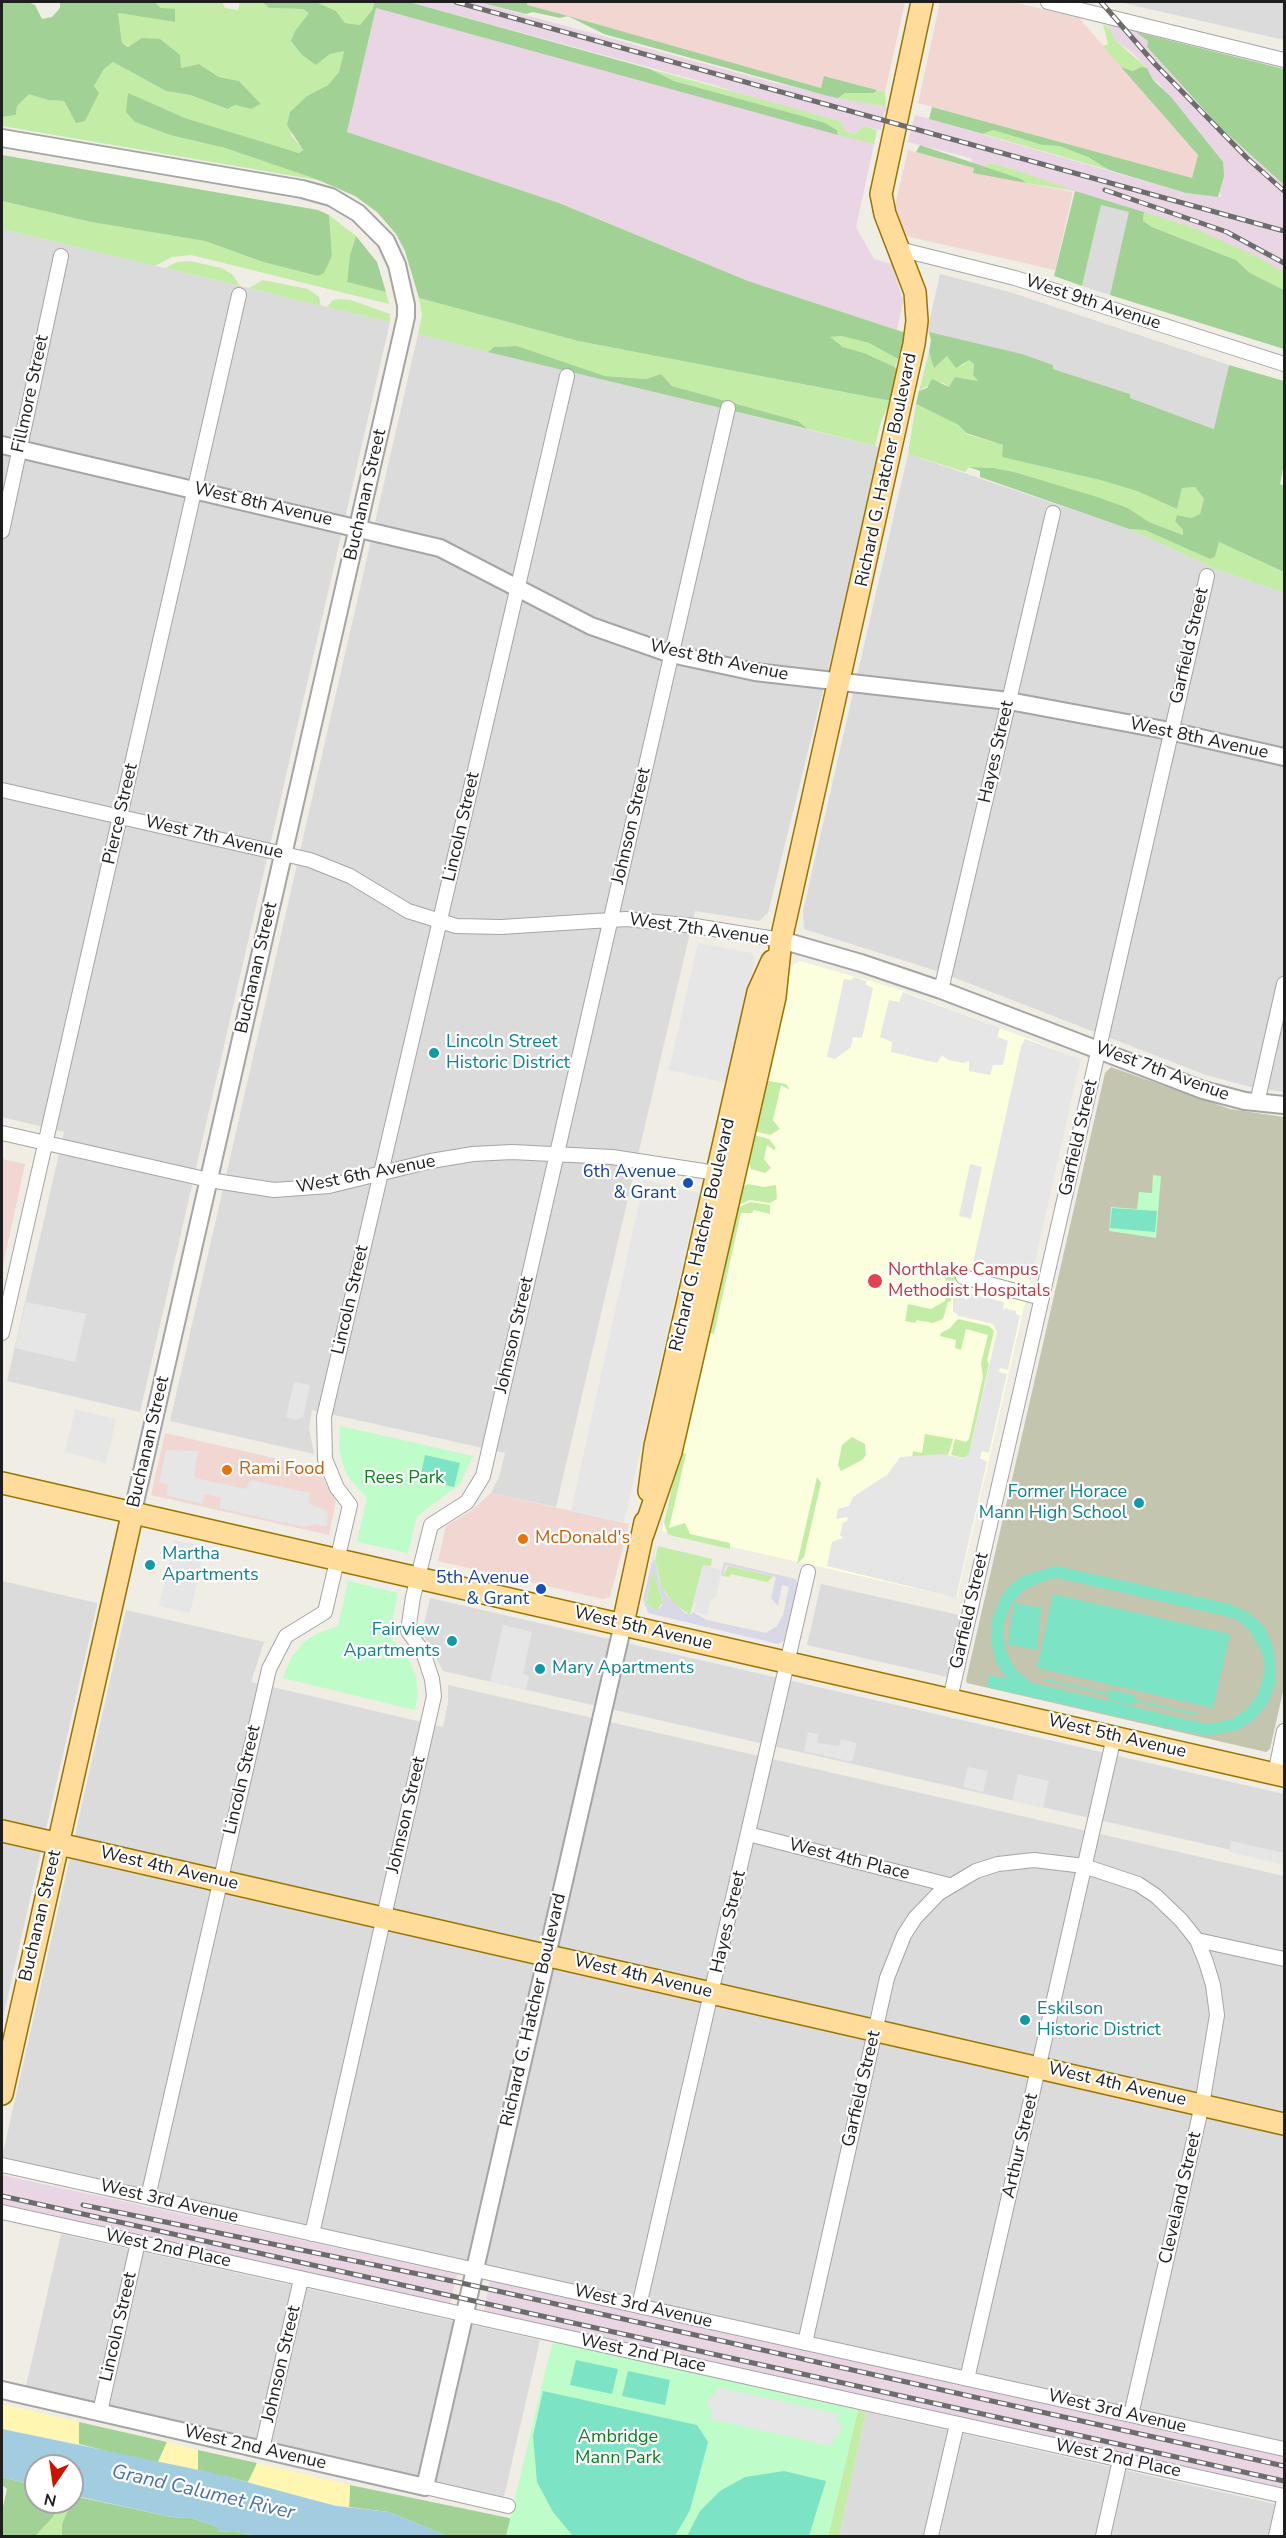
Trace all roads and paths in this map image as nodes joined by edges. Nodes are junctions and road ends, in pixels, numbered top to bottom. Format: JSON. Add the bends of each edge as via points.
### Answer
{"nodes":[{"id":1,"x":922,"y":2,"type":"edge"},
{"id":2,"x":1048,"y":2,"type":"edge"},
{"id":3,"x":1284,"y":60,"type":"edge"},
{"id":4,"x":2,"y":138,"type":"edge"},
{"id":5,"x":899,"y":249,"type":"junction"},
{"id":6,"x":61,"y":256,"type":"dead end"},
{"id":7,"x":239,"y":295,"type":"dead end"},
{"id":8,"x":1284,"y":364,"type":"edge"},
{"id":9,"x":567,"y":376,"type":"dead end"},
{"id":10,"x":728,"y":408,"type":"dead end"},
{"id":11,"x":2,"y":445,"type":"edge"},
{"id":12,"x":20,"y":449,"type":"junction"},
{"id":13,"x":194,"y":489,"type":"junction"},
{"id":14,"x":1053,"y":513,"type":"dead end"},
{"id":15,"x":358,"y":527,"type":"junction"},
{"id":16,"x":2,"y":531,"type":"edge"},
{"id":17,"x":1207,"y":576,"type":"dead end"},
{"id":18,"x":517,"y":588,"type":"junction"},
{"id":19,"x":671,"y":654,"type":"junction"},
{"id":20,"x":840,"y":683,"type":"junction"},
{"id":21,"x":1009,"y":701,"type":"junction"},
{"id":22,"x":1170,"y":731,"type":"junction"},
{"id":23,"x":1284,"y":757,"type":"edge"},
{"id":24,"x":2,"y":790,"type":"edge"},
{"id":25,"x":120,"y":817,"type":"junction"},
{"id":26,"x":283,"y":854,"type":"junction"},
{"id":27,"x":611,"y":919,"type":"junction"},
{"id":28,"x":439,"y":922,"type":"junction"},
{"id":29,"x":781,"y":940,"type":"junction"},
{"id":30,"x":1284,"y":984,"type":"edge"},
{"id":31,"x":941,"y":990,"type":"junction"},
{"id":32,"x":1099,"y":1050,"type":"junction"},
{"id":33,"x":1257,"y":1103,"type":"junction"},
{"id":34,"x":1284,"y":1105,"type":"edge"},
{"id":35,"x":2,"y":1133,"type":"edge"},
{"id":36,"x":46,"y":1143,"type":"junction"},
{"id":37,"x":557,"y":1153,"type":"junction"},
{"id":38,"x":381,"y":1174,"type":"junction"},
{"id":39,"x":726,"y":1174,"type":"junction"},
{"id":40,"x":209,"y":1180,"type":"junction"},
{"id":41,"x":963,"y":1276,"type":"dead end"},
{"id":42,"x":1042,"y":1298,"type":"junction"},
{"id":43,"x":2,"y":1333,"type":"edge"},
{"id":44,"x":2,"y":1483,"type":"edge"},
{"id":45,"x":133,"y":1511,"type":"junction"},
{"id":46,"x":337,"y":1558,"type":"junction"},
{"id":47,"x":808,"y":1572,"type":"dead end"},
{"id":48,"x":418,"y":1577,"type":"junction"},
{"id":49,"x":623,"y":1624,"type":"junction"},
{"id":50,"x":788,"y":1662,"type":"junction"},
{"id":51,"x":950,"y":1699,"type":"junction"},
{"id":52,"x":1284,"y":1731,"type":"edge"},
{"id":53,"x":1114,"y":1737,"type":"junction"},
{"id":54,"x":1280,"y":1775,"type":"edge"},
{"id":55,"x":2,"y":1831,"type":"edge"},
{"id":56,"x":748,"y":1834,"type":"junction"},
{"id":57,"x":57,"y":1844,"type":"junction"},
{"id":58,"x":1084,"y":1866,"type":"junction"},
{"id":59,"x":220,"y":1880,"type":"junction"},
{"id":60,"x":949,"y":1885,"type":"junction"},
{"id":61,"x":384,"y":1918,"type":"junction"},
{"id":62,"x":1197,"y":1940,"type":"junction"},
{"id":63,"x":547,"y":1955,"type":"junction"},
{"id":64,"x":1284,"y":1959,"type":"edge"},
{"id":65,"x":712,"y":1993,"type":"junction"},
{"id":66,"x":875,"y":2030,"type":"junction"},
{"id":67,"x":1038,"y":2068,"type":"junction"},
{"id":68,"x":2,"y":2094,"type":"edge"},
{"id":69,"x":1202,"y":2105,"type":"junction"},
{"id":70,"x":1284,"y":2124,"type":"edge"},
{"id":71,"x":2,"y":2164,"type":"edge"},
{"id":72,"x":148,"y":2197,"type":"junction"},
{"id":73,"x":2,"y":2212,"type":"edge"},
{"id":74,"x":312,"y":2234,"type":"junction"},
{"id":75,"x":138,"y":2242,"type":"junction"},
{"id":76,"x":475,"y":2270,"type":"junction"},
{"id":77,"x":301,"y":2278,"type":"junction"},
{"id":78,"x":639,"y":2306,"type":"junction"},
{"id":79,"x":464,"y":2315,"type":"junction"},
{"id":80,"x":805,"y":2343,"type":"junction"},
{"id":81,"x":967,"y":2379,"type":"junction"},
{"id":82,"x":2,"y":2390,"type":"edge"},
{"id":83,"x":100,"y":2412,"type":"junction"},
{"id":84,"x":1131,"y":2415,"type":"junction"},
{"id":85,"x":957,"y":2424,"type":"junction"},
{"id":86,"x":262,"y":2449,"type":"junction"},
{"id":87,"x":1284,"y":2449,"type":"edge"},
{"id":88,"x":1120,"y":2460,"type":"junction"},
{"id":89,"x":425,"y":2487,"type":"junction"},
{"id":90,"x":1284,"y":2498,"type":"edge"},
{"id":91,"x":508,"y":2506,"type":"dead end"},
{"id":92,"x":931,"y":2536,"type":"edge"},
{"id":93,"x":1103,"y":2536,"type":"edge"},
{"id":94,"x":1276,"y":2536,"type":"edge"}],
"edges":[{"from":1,"to":5,"type":"main road","name":"Richard G. Hatcher Boulevard","via":[[881,194]]},
{"from":2,"to":3,"type":"street"},
{"from":4,"to":15,"type":"street","name":"Buchanan Street","via":[[312,190],[350,207],[378,231],[397,265],[407,311]]},
{"from":5,"to":8,"type":"street","name":"West 9th Avenue","via":[[1015,278]]},
{"from":5,"to":20,"type":"main road","name":"Richard G. Hatcher Boulevard","via":[[915,292],[916,334]]},
{"from":6,"to":12,"type":"street","name":"Fillmore Street"},
{"from":7,"to":13,"type":"street","name":"Pierce Street"},
{"from":9,"to":18,"type":"street","name":"Lincoln Street"},
{"from":10,"to":19,"type":"street","name":"Johnson Street"},
{"from":11,"to":12,"type":"street","name":"West 8th Avenue"},
{"from":12,"to":13,"type":"street","name":"West 8th Avenue"},
{"from":12,"to":16,"type":"street","name":"Fillmore Street"},
{"from":13,"to":15,"type":"street","name":"West 8th Avenue"},
{"from":13,"to":25,"type":"street","name":"Pierce Street"},
{"from":14,"to":21,"type":"street","name":"Hayes Street"},
{"from":15,"to":18,"type":"street","name":"West 8th Avenue","via":[[440,548]]},
{"from":15,"to":26,"type":"street","name":"Buchanan Street"},
{"from":17,"to":22,"type":"street","name":"Garfield Street"},
{"from":18,"to":19,"type":"street","name":"West 8th Avenue","via":[[591,626]]},
{"from":18,"to":28,"type":"street","name":"Lincoln Street"},
{"from":19,"to":20,"type":"street","name":"West 8th Avenue","via":[[755,672]]},
{"from":19,"to":27,"type":"street","name":"Johnson Street"},
{"from":20,"to":21,"type":"street","name":"West 8th Avenue"},
{"from":20,"to":29,"type":"main road","name":"Richard G. Hatcher Boulevard"},
{"from":21,"to":22,"type":"street","name":"West 8th Avenue"},
{"from":21,"to":31,"type":"street","name":"Hayes Street"},
{"from":22,"to":23,"type":"street","name":"West 8th Avenue"},
{"from":22,"to":32,"type":"street","name":"Garfield Street"},
{"from":24,"to":25,"type":"street","name":"West 7th Avenue"},
{"from":25,"to":26,"type":"street","name":"West 7th Avenue"},
{"from":25,"to":36,"type":"street","name":"Pierce Street"},
{"from":26,"to":28,"type":"street","name":"West 7th Avenue","via":[[335,869],[408,911]]},
{"from":26,"to":40,"type":"street","name":"Buchanan Street"},
{"from":27,"to":28,"type":"street","name":"West 7th Avenue","via":[[476,928]]},
{"from":27,"to":29,"type":"street","name":"West 7th Avenue","via":[[677,924]]},
{"from":27,"to":37,"type":"street","name":"Johnson Street"},
{"from":28,"to":38,"type":"street","name":"Lincoln Street"},
{"from":29,"to":31,"type":"street","name":"West 7th Avenue"},
{"from":29,"to":39,"type":"main road","name":"Richard G. Hatcher Boulevard","via":[[759,992]]},
{"from":30,"to":33,"type":"street"},
{"from":31,"to":32,"type":"street","name":"West 7th Avenue"},
{"from":32,"to":33,"type":"street","name":"West 7th Avenue","via":[[1203,1090]]},
{"from":32,"to":42,"type":"street","name":"Garfield Street"},
{"from":33,"to":34,"type":"street","name":"West 7th Avenue"},
{"from":35,"to":36,"type":"street","name":"West 6th Avenue"},
{"from":36,"to":40,"type":"street","name":"West 6th Avenue"},
{"from":36,"to":43,"type":"street","name":"Pierce Street"},
{"from":37,"to":38,"type":"street","name":"West 6th Avenue","via":[[473,1154]]},
{"from":37,"to":39,"type":"street","name":"West 6th Avenue"},
{"from":37,"to":48,"type":"street","name":"Johnson Street","via":[[483,1476],[459,1508],[433,1522]]},
{"from":38,"to":40,"type":"street","name":"West 6th Avenue","via":[[292,1190],[257,1189]]},
{"from":38,"to":46,"type":"street","name":"Lincoln Street","via":[[324,1418],[325,1460],[337,1488],[350,1504]]},
{"from":39,"to":49,"type":"main road","name":"Richard G. Hatcher Boulevard","via":[[684,1358],[655,1446],[643,1534]]},
{"from":40,"to":45,"type":"street","name":"Buchanan Street"},
{"from":41,"to":42,"type":"street"},
{"from":42,"to":51,"type":"street","name":"Garfield Street"},
{"from":44,"to":45,"type":"main road","name":"West 5th Avenue"},
{"from":45,"to":46,"type":"main road","name":"West 5th Avenue"},
{"from":45,"to":57,"type":"main road","name":"Buchanan Street"},
{"from":46,"to":48,"type":"main road","name":"West 5th Avenue"},
{"from":46,"to":59,"type":"street","name":"Lincoln Street","via":[[325,1612],[286,1636],[269,1668]]},
{"from":47,"to":50,"type":"street","name":"Hayes Street"},
{"from":48,"to":49,"type":"main road","name":"West 5th Avenue"},
{"from":48,"to":61,"type":"street","name":"Johnson Street","via":[[407,1628],[427,1662],[434,1696]]},
{"from":49,"to":50,"type":"main road","name":"West 5th Avenue"},
{"from":49,"to":63,"type":"street","name":"Richard G. Hatcher Boulevard"},
{"from":50,"to":51,"type":"main road","name":"West 5th Avenue"},
{"from":50,"to":56,"type":"street","name":"Hayes Street"},
{"from":51,"to":53,"type":"main road","name":"West 5th Avenue"},
{"from":52,"to":54,"type":"street"},
{"from":53,"to":54,"type":"main road","name":"West 5th Avenue"},
{"from":53,"to":58,"type":"street","name":"Arthur Street"},
{"from":55,"to":57,"type":"main road","name":"West 4th Avenue"},
{"from":56,"to":60,"type":"street","name":"West 4th Place"},
{"from":56,"to":65,"type":"street","name":"Hayes Street"},
{"from":57,"to":59,"type":"main road","name":"West 4th Avenue"},
{"from":57,"to":68,"type":"main road","name":"Buchanan Street"},
{"from":58,"to":60,"type":"street","name":"Garfield Street","via":[[1016,1860],[976,1871]]},
{"from":58,"to":62,"type":"street","name":"Cleveland Street","via":[[1122,1876],[1156,1896]]},
{"from":58,"to":67,"type":"street","name":"Arthur Street"},
{"from":59,"to":61,"type":"main road","name":"West 4th Avenue"},
{"from":59,"to":72,"type":"street","name":"Lincoln Street"},
{"from":60,"to":66,"type":"street","name":"Garfield Street","via":[[926,1905],[904,1935],[891,1964]]},
{"from":61,"to":63,"type":"main road","name":"West 4th Avenue"},
{"from":61,"to":74,"type":"street","name":"Johnson Street"},
{"from":62,"to":64,"type":"street"},
{"from":62,"to":69,"type":"street","name":"Cleveland Street","via":[[1213,1984],[1217,2015]]},
{"from":63,"to":65,"type":"main road","name":"West 4th Avenue"},
{"from":63,"to":76,"type":"street","name":"Richard G. Hatcher Boulevard"},
{"from":65,"to":66,"type":"main road","name":"West 4th Avenue"},
{"from":65,"to":78,"type":"street","name":"Hayes Street"},
{"from":66,"to":67,"type":"main road","name":"West 4th Avenue"},
{"from":66,"to":80,"type":"street","name":"Garfield Street"},
{"from":67,"to":69,"type":"main road","name":"West 4th Avenue"},
{"from":67,"to":81,"type":"street","name":"Arthur Street"},
{"from":69,"to":70,"type":"main road","name":"West 4th Avenue"},
{"from":69,"to":84,"type":"street","name":"Cleveland Street"},
{"from":71,"to":72,"type":"street","name":"West 3rd Avenue"},
{"from":72,"to":74,"type":"street","name":"West 3rd Avenue"},
{"from":73,"to":75,"type":"street","name":"West 2nd Place"},
{"from":74,"to":76,"type":"street","name":"West 3rd Avenue"},
{"from":75,"to":77,"type":"street","name":"West 2nd Place"},
{"from":75,"to":83,"type":"street","name":"Lincoln Street"},
{"from":76,"to":78,"type":"street","name":"West 3rd Avenue"},
{"from":76,"to":79,"type":"street","name":"Richard G. Hatcher Boulevard"},
{"from":77,"to":79,"type":"street","name":"West 2nd Place"},
{"from":77,"to":86,"type":"street","name":"Johnson Street"},
{"from":78,"to":80,"type":"street","name":"West 3rd Avenue"},
{"from":79,"to":85,"type":"street","name":"West 2nd Place"},
{"from":79,"to":89,"type":"street","name":"Richard G. Hatcher Boulevard"},
{"from":80,"to":81,"type":"street","name":"West 3rd Avenue"},
{"from":81,"to":84,"type":"street","name":"West 3rd Avenue"},
{"from":82,"to":83,"type":"street","name":"West 2nd Avenue"},
{"from":83,"to":86,"type":"street","name":"West 2nd Avenue"},
{"from":84,"to":87,"type":"street","name":"West 3rd Avenue"},
{"from":85,"to":88,"type":"street","name":"West 2nd Place"},
{"from":85,"to":92,"type":"street"},
{"from":86,"to":89,"type":"street","name":"West 2nd Avenue"},
{"from":88,"to":90,"type":"street","name":"West 2nd Place"},
{"from":88,"to":93,"type":"street"},
{"from":89,"to":91,"type":"street","name":"West 2nd Avenue"},
{"from":90,"to":94,"type":"street"}]}
